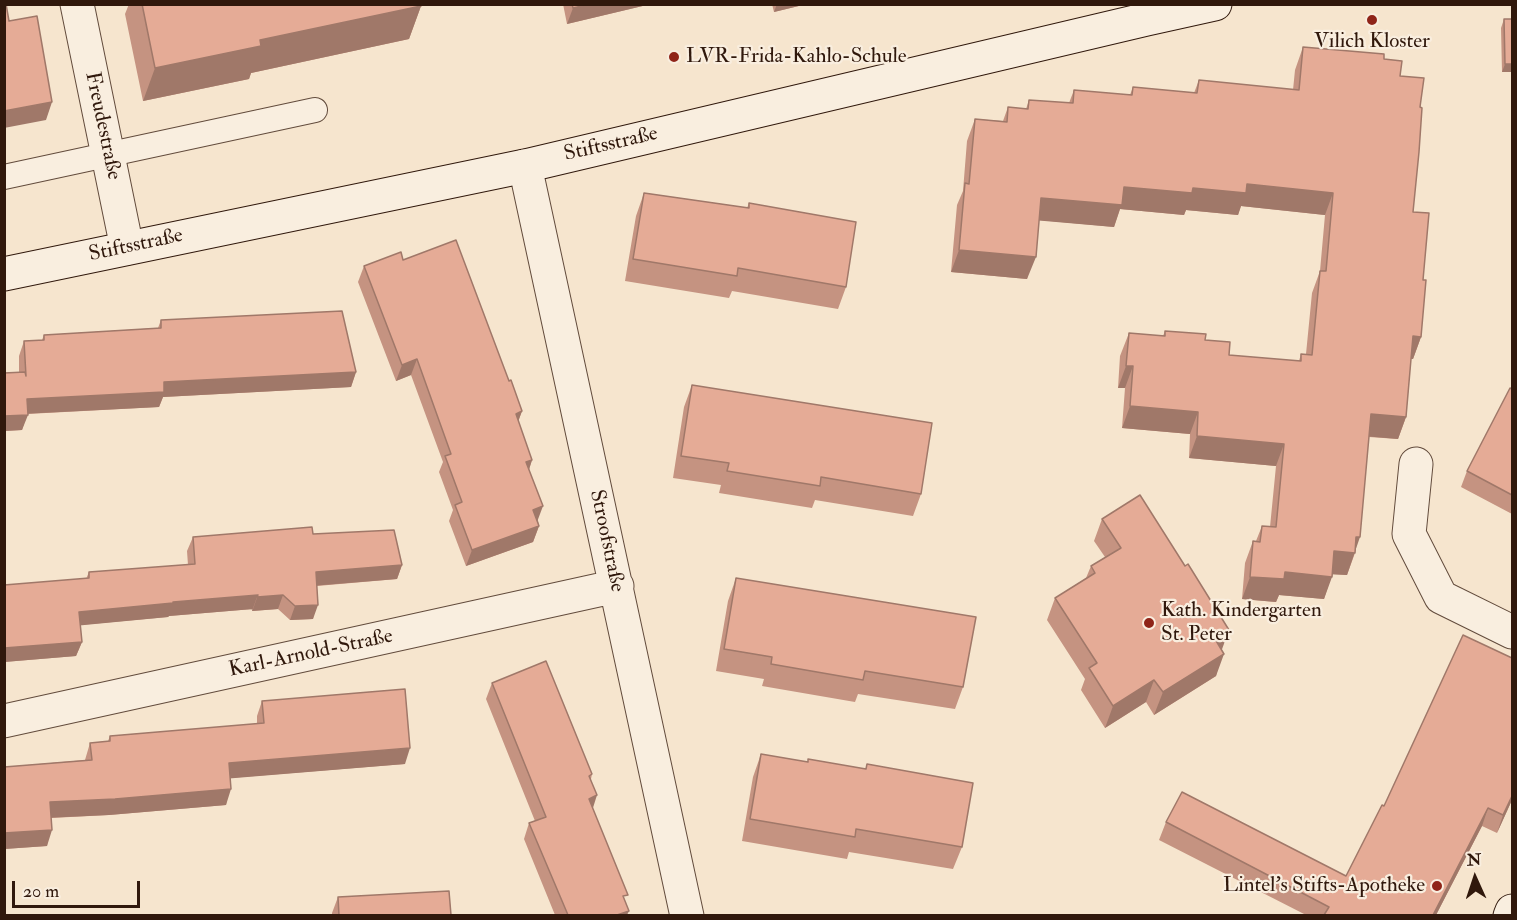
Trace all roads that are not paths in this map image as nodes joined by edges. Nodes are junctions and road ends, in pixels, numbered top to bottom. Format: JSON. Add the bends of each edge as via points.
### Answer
{"nodes":[{"id":1,"x":77,"y":4,"type":"edge"},
{"id":2,"x":1215,"y":4,"type":"edge"},
{"id":3,"x":1146,"y":12,"type":"edge"},
{"id":4,"x":315,"y":110,"type":"dead end"},
{"id":5,"x":107,"y":155,"type":"junction"},
{"id":6,"x":525,"y":166,"type":"junction"},
{"id":7,"x":4,"y":177,"type":"edge"},
{"id":8,"x":127,"y":248,"type":"junction"},
{"id":9,"x":4,"y":274,"type":"edge"},
{"id":10,"x":1416,"y":464,"type":"dead end"},
{"id":11,"x":616,"y":586,"type":"junction"},
{"id":12,"x":1512,"y":632,"type":"edge"},
{"id":13,"x":4,"y":721,"type":"edge"},
{"id":14,"x":1512,"y":911,"type":"edge"},
{"id":15,"x":687,"y":915,"type":"edge"},
{"id":16,"x":1510,"y":915,"type":"edge"}],
"edges":[{"from":1,"to":5,"type":"street","name":"Freudestraße"},
{"from":2,"to":3,"type":"street","name":"Stiftsstraße"},
{"from":3,"to":6,"type":"street","name":"Stiftsstraße"},
{"from":4,"to":5,"type":"lane"},
{"from":5,"to":7,"type":"lane"},
{"from":5,"to":8,"type":"street","name":"Freudestraße"},
{"from":6,"to":8,"type":"street","name":"Stiftsstraße"},
{"from":6,"to":11,"type":"street","name":"Stroofstraße"},
{"from":8,"to":9,"type":"street","name":"Stiftsstraße"},
{"from":10,"to":12,"type":"street","via":[[1409,534],[1441,597]]},
{"from":11,"to":13,"type":"street","name":"Karl-Arnold-Straße"},
{"from":11,"to":15,"type":"street","name":"Stroofstraße"},
{"from":14,"to":16,"type":"street"}]}
